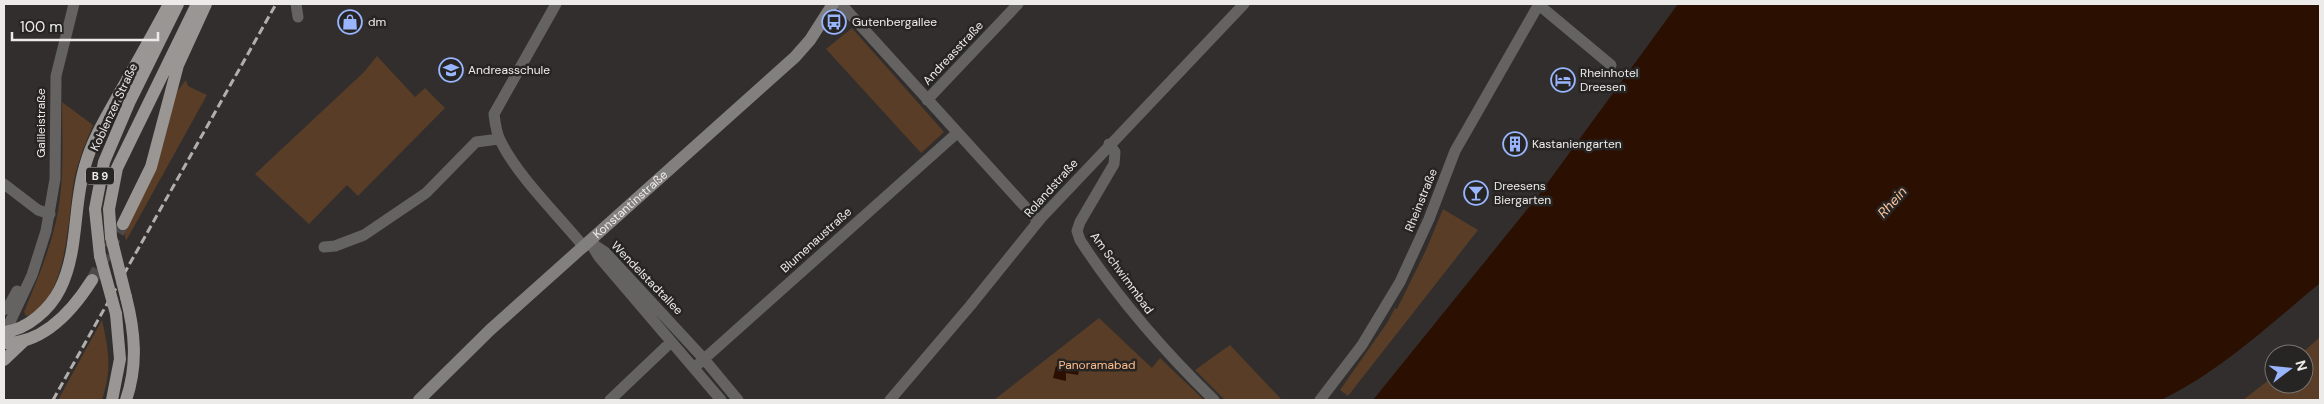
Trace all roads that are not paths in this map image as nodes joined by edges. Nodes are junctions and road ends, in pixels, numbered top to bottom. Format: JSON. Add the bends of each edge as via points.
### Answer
{"nodes":[{"id":1,"x":74,"y":4,"type":"edge"},
{"id":2,"x":170,"y":4,"type":"edge"},
{"id":3,"x":178,"y":4,"type":"edge"},
{"id":4,"x":197,"y":4,"type":"edge"},
{"id":5,"x":206,"y":4,"type":"edge"},
{"id":6,"x":296,"y":4,"type":"edge"},
{"id":7,"x":556,"y":4,"type":"edge"},
{"id":8,"x":833,"y":4,"type":"edge"},
{"id":9,"x":841,"y":4,"type":"edge"},
{"id":10,"x":1018,"y":4,"type":"edge"},
{"id":11,"x":1244,"y":4,"type":"edge"},
{"id":12,"x":1539,"y":5,"type":"edge"},
{"id":13,"x":298,"y":17,"type":"dead end"},
{"id":14,"x":1611,"y":66,"type":"dead end"},
{"id":15,"x":928,"y":100,"type":"junction"},
{"id":16,"x":957,"y":133,"type":"junction"},
{"id":17,"x":499,"y":139,"type":"junction"},
{"id":18,"x":1109,"y":144,"type":"junction"},
{"id":19,"x":4,"y":184,"type":"edge"},
{"id":20,"x":50,"y":214,"type":"junction"},
{"id":21,"x":1038,"y":221,"type":"junction"},
{"id":22,"x":123,"y":224,"type":"tunnel mouth"},
{"id":23,"x":43,"y":244,"type":"junction"},
{"id":24,"x":587,"y":244,"type":"junction"},
{"id":25,"x":324,"y":247,"type":"dead end"},
{"id":26,"x":92,"y":280,"type":"tunnel mouth"},
{"id":27,"x":4,"y":310,"type":"edge"},
{"id":28,"x":4,"y":336,"type":"edge"},
{"id":29,"x":27,"y":339,"type":"junction"},
{"id":30,"x":672,"y":342,"type":"junction"},
{"id":31,"x":704,"y":359,"type":"junction"},
{"id":32,"x":4,"y":360,"type":"edge"},
{"id":33,"x":694,"y":368,"type":"junction"},
{"id":34,"x":112,"y":400,"type":"edge"},
{"id":35,"x":126,"y":400,"type":"edge"},
{"id":36,"x":418,"y":400,"type":"edge"},
{"id":37,"x":610,"y":400,"type":"edge"},
{"id":38,"x":721,"y":400,"type":"edge"},
{"id":39,"x":738,"y":400,"type":"edge"},
{"id":40,"x":890,"y":400,"type":"edge"},
{"id":41,"x":1214,"y":400,"type":"edge"},
{"id":42,"x":1320,"y":400,"type":"edge"}],
"edges":[{"from":1,"to":20,"type":"street","name":"Galileistraße","via":[[56,76],[55,179]]},
{"from":2,"to":28,"type":"main road","via":[[91,149],[81,178],[69,261],[60,289],[40,315]]},
{"from":3,"to":34,"type":"main road","name":"Koblenzer Straße","number":"B 9","bridge":true,"via":[[104,162],[95,209],[100,256],[116,314],[120,359]]},
{"from":4,"to":35,"type":"main road","number":"B 9","bridge":true,"via":[[117,168],[109,208],[111,237],[133,330],[134,356]]},
{"from":5,"to":22,"type":"main road","via":[[178,65],[151,167]]},
{"from":6,"to":13,"type":"street"},
{"from":7,"to":17,"type":"street","via":[[494,114]]},
{"from":8,"to":24,"type":"main road","name":"Konstantinstraße","via":[[795,57]]},
{"from":9,"to":15,"type":"street"},
{"from":10,"to":15,"type":"street","name":"Andreasstraße"},
{"from":11,"to":18,"type":"street","name":"Rolandstraße"},
{"from":12,"to":14,"type":"street","name":"Rheinstraße"},
{"from":12,"to":42,"type":"street","name":"Rheinstraße","via":[[1455,151],[1400,282],[1362,345]]},
{"from":15,"to":16,"type":"street"},
{"from":16,"to":21,"type":"street"},
{"from":16,"to":31,"type":"street","name":"Blumenaustraße"},
{"from":17,"to":24,"type":"street","via":[[514,163]]},
{"from":17,"to":25,"type":"street","via":[[476,142],[426,193],[364,235]]},
{"from":18,"to":21,"type":"street","name":"Rolandstraße"},
{"from":18,"to":41,"type":"street","name":"Am Schwimmbad","via":[[1115,152],[1114,164],[1080,222],[1080,240],[1124,302],[1167,353]]},
{"from":19,"to":20,"type":"street","via":[[38,210]]},
{"from":20,"to":23,"type":"street","name":"Galileistraße"},
{"from":21,"to":40,"type":"street","name":"Rolandstraße"},
{"from":23,"to":27,"type":"street","name":"Galileistraße"},
{"from":23,"to":28,"type":"street","name":"Galileistraße"},
{"from":24,"to":30,"type":"street","name":"Wendelstadtallee"},
{"from":24,"to":31,"type":"street","name":"Wendelstadtallee","via":[[605,252]]},
{"from":24,"to":36,"type":"main road","name":"Konstantinstraße","via":[[490,330]]},
{"from":26,"to":29,"type":"main road","via":[[65,316]]},
{"from":28,"to":29,"type":"main road"},
{"from":29,"to":32,"type":"main road"},
{"from":30,"to":33,"type":"street","name":"Wendelstadtallee"},
{"from":30,"to":37,"type":"street"},
{"from":31,"to":33,"type":"street","name":"Blumenaustraße"},
{"from":31,"to":39,"type":"street","name":"Wendelstadtallee"},
{"from":33,"to":38,"type":"street","name":"Wendelstadtallee"}]}
